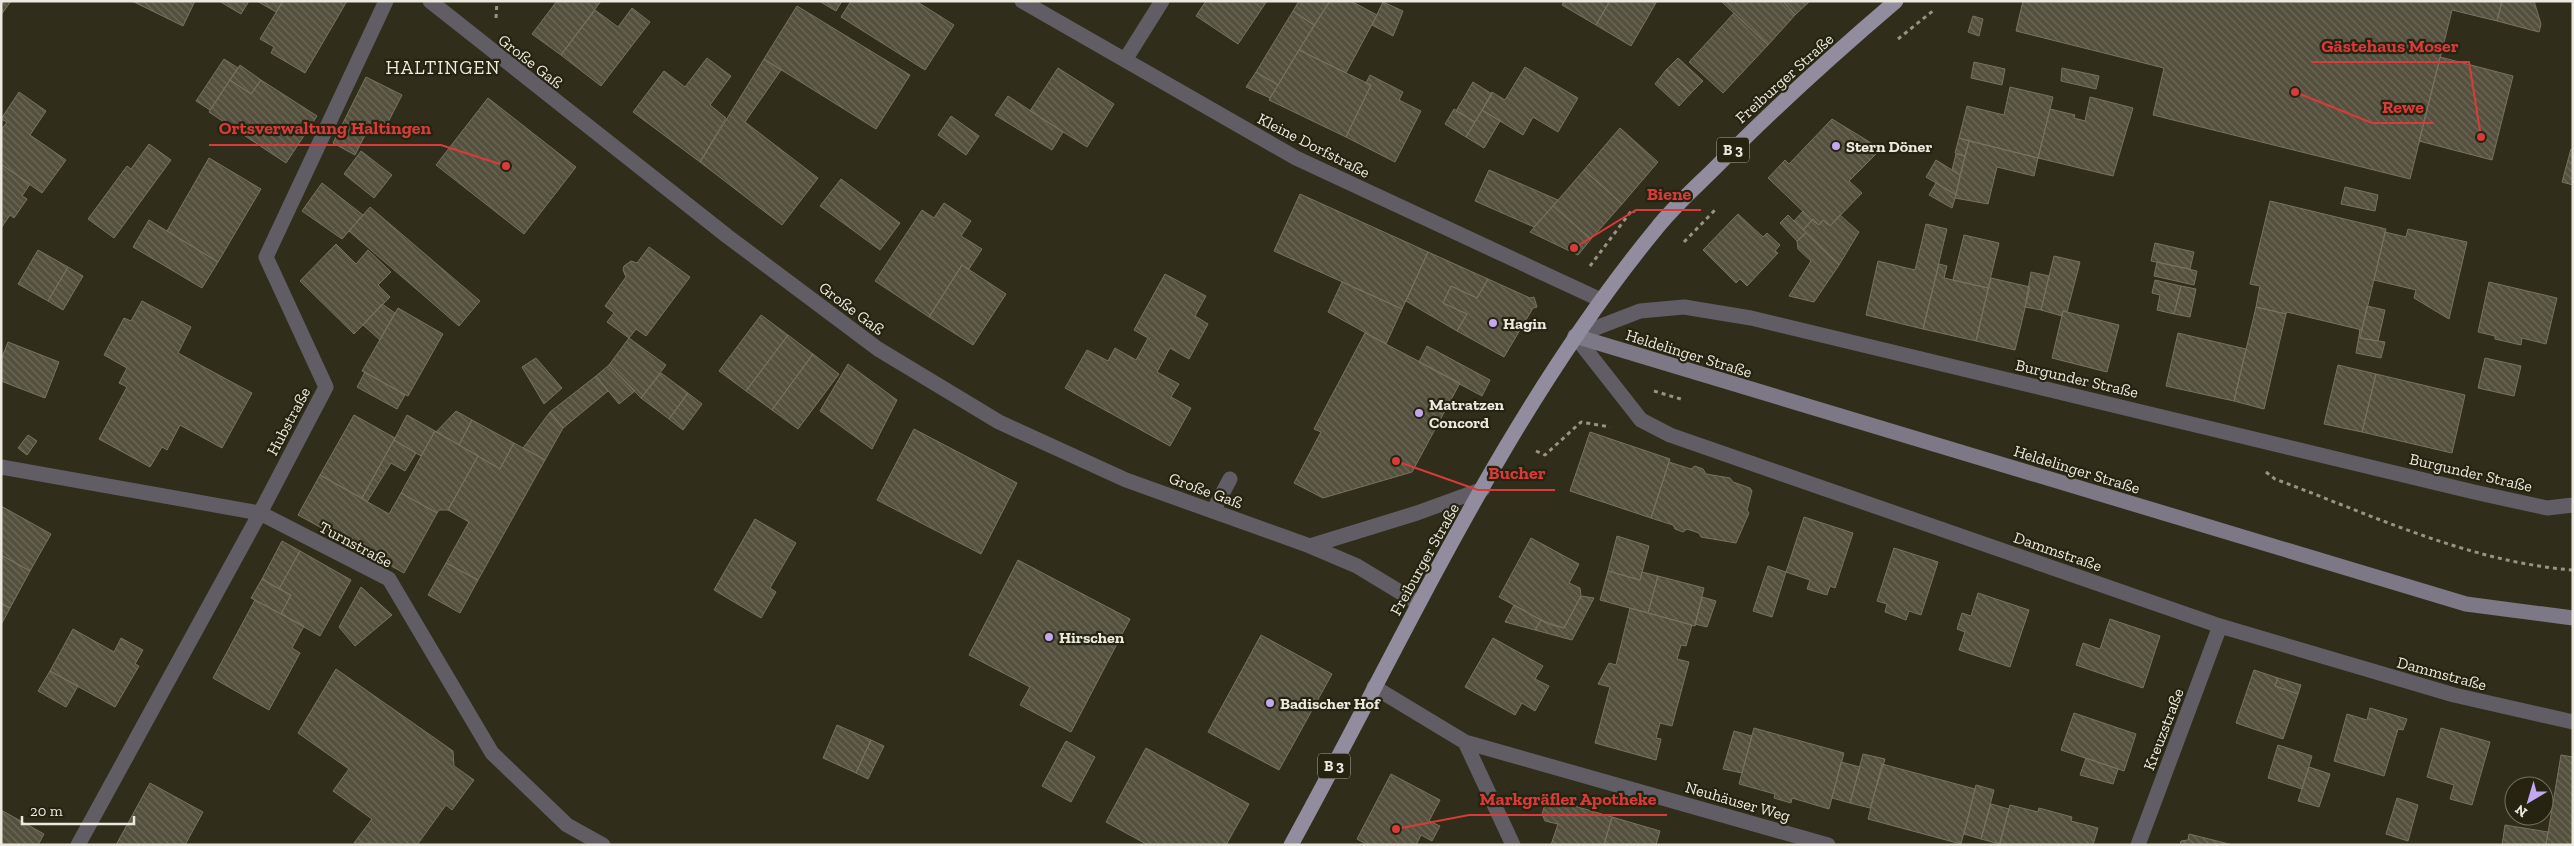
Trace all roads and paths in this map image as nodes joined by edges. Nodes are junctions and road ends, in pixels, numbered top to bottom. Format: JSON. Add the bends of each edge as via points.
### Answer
{"nodes":[{"id":1,"x":386,"y":1,"type":"edge"},
{"id":2,"x":430,"y":1,"type":"edge"},
{"id":3,"x":1022,"y":1,"type":"edge"},
{"id":4,"x":1162,"y":1,"type":"edge"},
{"id":5,"x":1896,"y":1,"type":"edge"},
{"id":6,"x":1125,"y":60,"type":"junction"},
{"id":7,"x":1600,"y":300,"type":"junction"},
{"id":8,"x":1575,"y":336,"type":"junction"},
{"id":9,"x":1,"y":467,"type":"edge"},
{"id":10,"x":2261,"y":468,"type":"dead end"},
{"id":11,"x":1230,"y":479,"type":"dead end"},
{"id":12,"x":1483,"y":489,"type":"junction"},
{"id":13,"x":2573,"y":505,"type":"edge"},
{"id":14,"x":1213,"y":511,"type":"junction"},
{"id":15,"x":260,"y":512,"type":"junction"},
{"id":16,"x":1310,"y":546,"type":"junction"},
{"id":17,"x":2573,"y":570,"type":"edge"},
{"id":18,"x":1418,"y":603,"type":"junction"},
{"id":19,"x":2573,"y":618,"type":"edge"},
{"id":20,"x":2220,"y":626,"type":"junction"},
{"id":21,"x":1374,"y":686,"type":"junction"},
{"id":22,"x":2573,"y":722,"type":"edge"},
{"id":23,"x":1465,"y":742,"type":"junction"},
{"id":24,"x":78,"y":845,"type":"edge"},
{"id":25,"x":603,"y":845,"type":"edge"},
{"id":26,"x":1291,"y":845,"type":"edge"},
{"id":27,"x":1513,"y":845,"type":"edge"},
{"id":28,"x":1828,"y":845,"type":"edge"},
{"id":29,"x":2138,"y":845,"type":"edge"}],
"edges":[{"from":1,"to":15,"type":"street","name":"Hubstraße","via":[[266,257],[326,388]]},
{"from":2,"to":14,"type":"street","name":"Große Gaß","via":[[727,236],[878,349],[999,422],[1126,480]]},
{"from":3,"to":6,"type":"street","name":"Kleine Dorfstraße"},
{"from":4,"to":6,"type":"street"},
{"from":5,"to":7,"type":"main road","name":"Freiburger Straße","number":"B 3","via":[[1766,116],[1674,209]]},
{"from":6,"to":7,"type":"street","name":"Kleine Dorfstraße","via":[[1296,158]]},
{"from":7,"to":8,"type":"main road","name":"Freiburger Straße","number":"B 3"},
{"from":8,"to":12,"type":"main road","name":"Freiburger Straße","number":"B 3"},
{"from":8,"to":13,"type":"street","name":"Burgunder Straße","via":[[1640,311],[1684,307],[1751,318],[2474,492],[2547,508]]},
{"from":8,"to":19,"type":"street","name":"Heldelinger Straße","via":[[2466,604]]},
{"from":8,"to":20,"type":"street","name":"Dammstraße","via":[[1641,420],[1670,435]]},
{"from":9,"to":15,"type":"street","name":"Turnstraße"},
{"from":10,"to":17,"type":"path","via":[[2275,479],[2456,546],[2503,559]]},
{"from":11,"to":14,"type":"street"},
{"from":12,"to":16,"type":"street"},
{"from":12,"to":18,"type":"main road","name":"Freiburger Straße","number":"B 3"},
{"from":14,"to":16,"type":"street","name":"Große Gaß"},
{"from":15,"to":24,"type":"street","name":"Hubstraße"},
{"from":15,"to":25,"type":"street","name":"Turnstraße","via":[[389,579],[492,753],[567,825]]},
{"from":16,"to":18,"type":"street","name":"Große Gaß","via":[[1357,566]]},
{"from":18,"to":21,"type":"main road","name":"Freiburger Straße","number":"B 3"},
{"from":20,"to":22,"type":"street","name":"Dammstraße","via":[[2454,696]]},
{"from":20,"to":29,"type":"street","name":"Kreuzstraße"},
{"from":21,"to":23,"type":"street","name":"Neuhäuser Weg"},
{"from":21,"to":26,"type":"main road","name":"Freiburger Straße","number":"B 3"},
{"from":23,"to":27,"type":"street"},
{"from":23,"to":28,"type":"street","name":"Neuhäuser Weg"}]}
